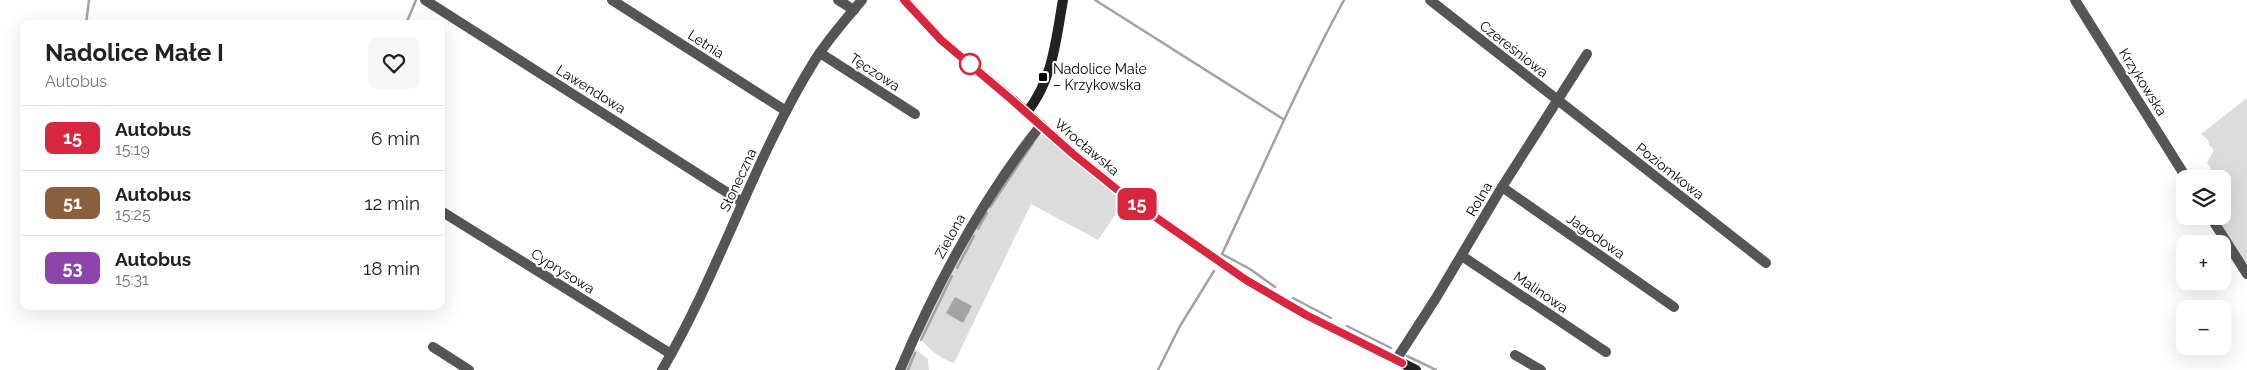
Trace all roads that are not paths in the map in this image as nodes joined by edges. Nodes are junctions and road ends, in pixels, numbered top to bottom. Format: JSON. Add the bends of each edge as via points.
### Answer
{"nodes":[{"id":1,"x":425,"y":0,"type":"edge"},
{"id":2,"x":612,"y":0,"type":"edge"},
{"id":3,"x":838,"y":0,"type":"edge"},
{"id":4,"x":862,"y":0,"type":"edge"},
{"id":5,"x":904,"y":0,"type":"edge"},
{"id":6,"x":1063,"y":0,"type":"edge"},
{"id":7,"x":1430,"y":0,"type":"edge"},
{"id":8,"x":2075,"y":0,"type":"edge"},
{"id":9,"x":854,"y":10,"type":"junction"},
{"id":10,"x":820,"y":53,"type":"junction"},
{"id":11,"x":1587,"y":54,"type":"dead end"},
{"id":12,"x":1557,"y":101,"type":"junction"},
{"id":13,"x":786,"y":111,"type":"junction"},
{"id":14,"x":1027,"y":112,"type":"junction"},
{"id":15,"x":915,"y":114,"type":"dead end"},
{"id":16,"x":1041,"y":125,"type":"junction"},
{"id":17,"x":2181,"y":170,"type":"edge"},
{"id":18,"x":1502,"y":187,"type":"junction"},
{"id":19,"x":742,"y":202,"type":"junction"},
{"id":20,"x":445,"y":213,"type":"edge"},
{"id":21,"x":2216,"y":225,"type":"edge"},
{"id":22,"x":1462,"y":256,"type":"junction"},
{"id":23,"x":1766,"y":263,"type":"dead end"},
{"id":24,"x":2247,"y":274,"type":"edge"},
{"id":25,"x":1674,"y":307,"type":"dead end"},
{"id":26,"x":433,"y":347,"type":"dead end"},
{"id":27,"x":1606,"y":352,"type":"dead end"},
{"id":28,"x":670,"y":354,"type":"junction"},
{"id":29,"x":1515,"y":355,"type":"dead end"},
{"id":30,"x":1399,"y":361,"type":"junction"},
{"id":31,"x":665,"y":369,"type":"edge"},
{"id":32,"x":469,"y":370,"type":"edge"},
{"id":33,"x":900,"y":370,"type":"edge"},
{"id":34,"x":1416,"y":370,"type":"edge"},
{"id":35,"x":1541,"y":370,"type":"edge"}],
"edges":[{"from":1,"to":19,"type":"street","name":"Lawendowa"},
{"from":2,"to":13,"type":"street","name":"Letnia"},
{"from":3,"to":9,"type":"street"},
{"from":4,"to":9,"type":"street","name":"Słoneczna"},
{"from":5,"to":14,"type":"street","name":"Wrocławska","via":[[941,40]]},
{"from":6,"to":14,"type":"street","via":[[1050,71]]},
{"from":7,"to":12,"type":"street","name":"Czereśniowa"},
{"from":8,"to":17,"type":"street","name":"Krzykowska"},
{"from":9,"to":10,"type":"street","name":"Słoneczna"},
{"from":10,"to":13,"type":"street","name":"Słoneczna"},
{"from":10,"to":15,"type":"street","name":"Tęczowa"},
{"from":11,"to":12,"type":"street","name":"Rolna"},
{"from":12,"to":18,"type":"street","name":"Rolna"},
{"from":12,"to":23,"type":"street","name":"Poziomkowa"},
{"from":13,"to":19,"type":"street","name":"Słoneczna"},
{"from":14,"to":16,"type":"street","name":"Wrocławska"},
{"from":16,"to":30,"type":"street","name":"Wrocławska","via":[[1125,196],[1228,268],[1306,315]]},
{"from":16,"to":33,"type":"street","name":"Zielona","via":[[970,229],[931,301]]},
{"from":18,"to":22,"type":"street","name":"Rolna"},
{"from":18,"to":25,"type":"street","name":"Jagodowa"},
{"from":19,"to":28,"type":"street","name":"Słoneczna","via":[[691,320]]},
{"from":20,"to":28,"type":"street","name":"Cyprysowa"},
{"from":21,"to":24,"type":"street"},
{"from":22,"to":27,"type":"street","name":"Malinowa"},
{"from":22,"to":30,"type":"street","name":"Rolna"},
{"from":26,"to":32,"type":"street"},
{"from":28,"to":31,"type":"street","name":"Słoneczna"},
{"from":29,"to":35,"type":"street"},
{"from":30,"to":34,"type":"street","name":"Wrocławska"}]}
